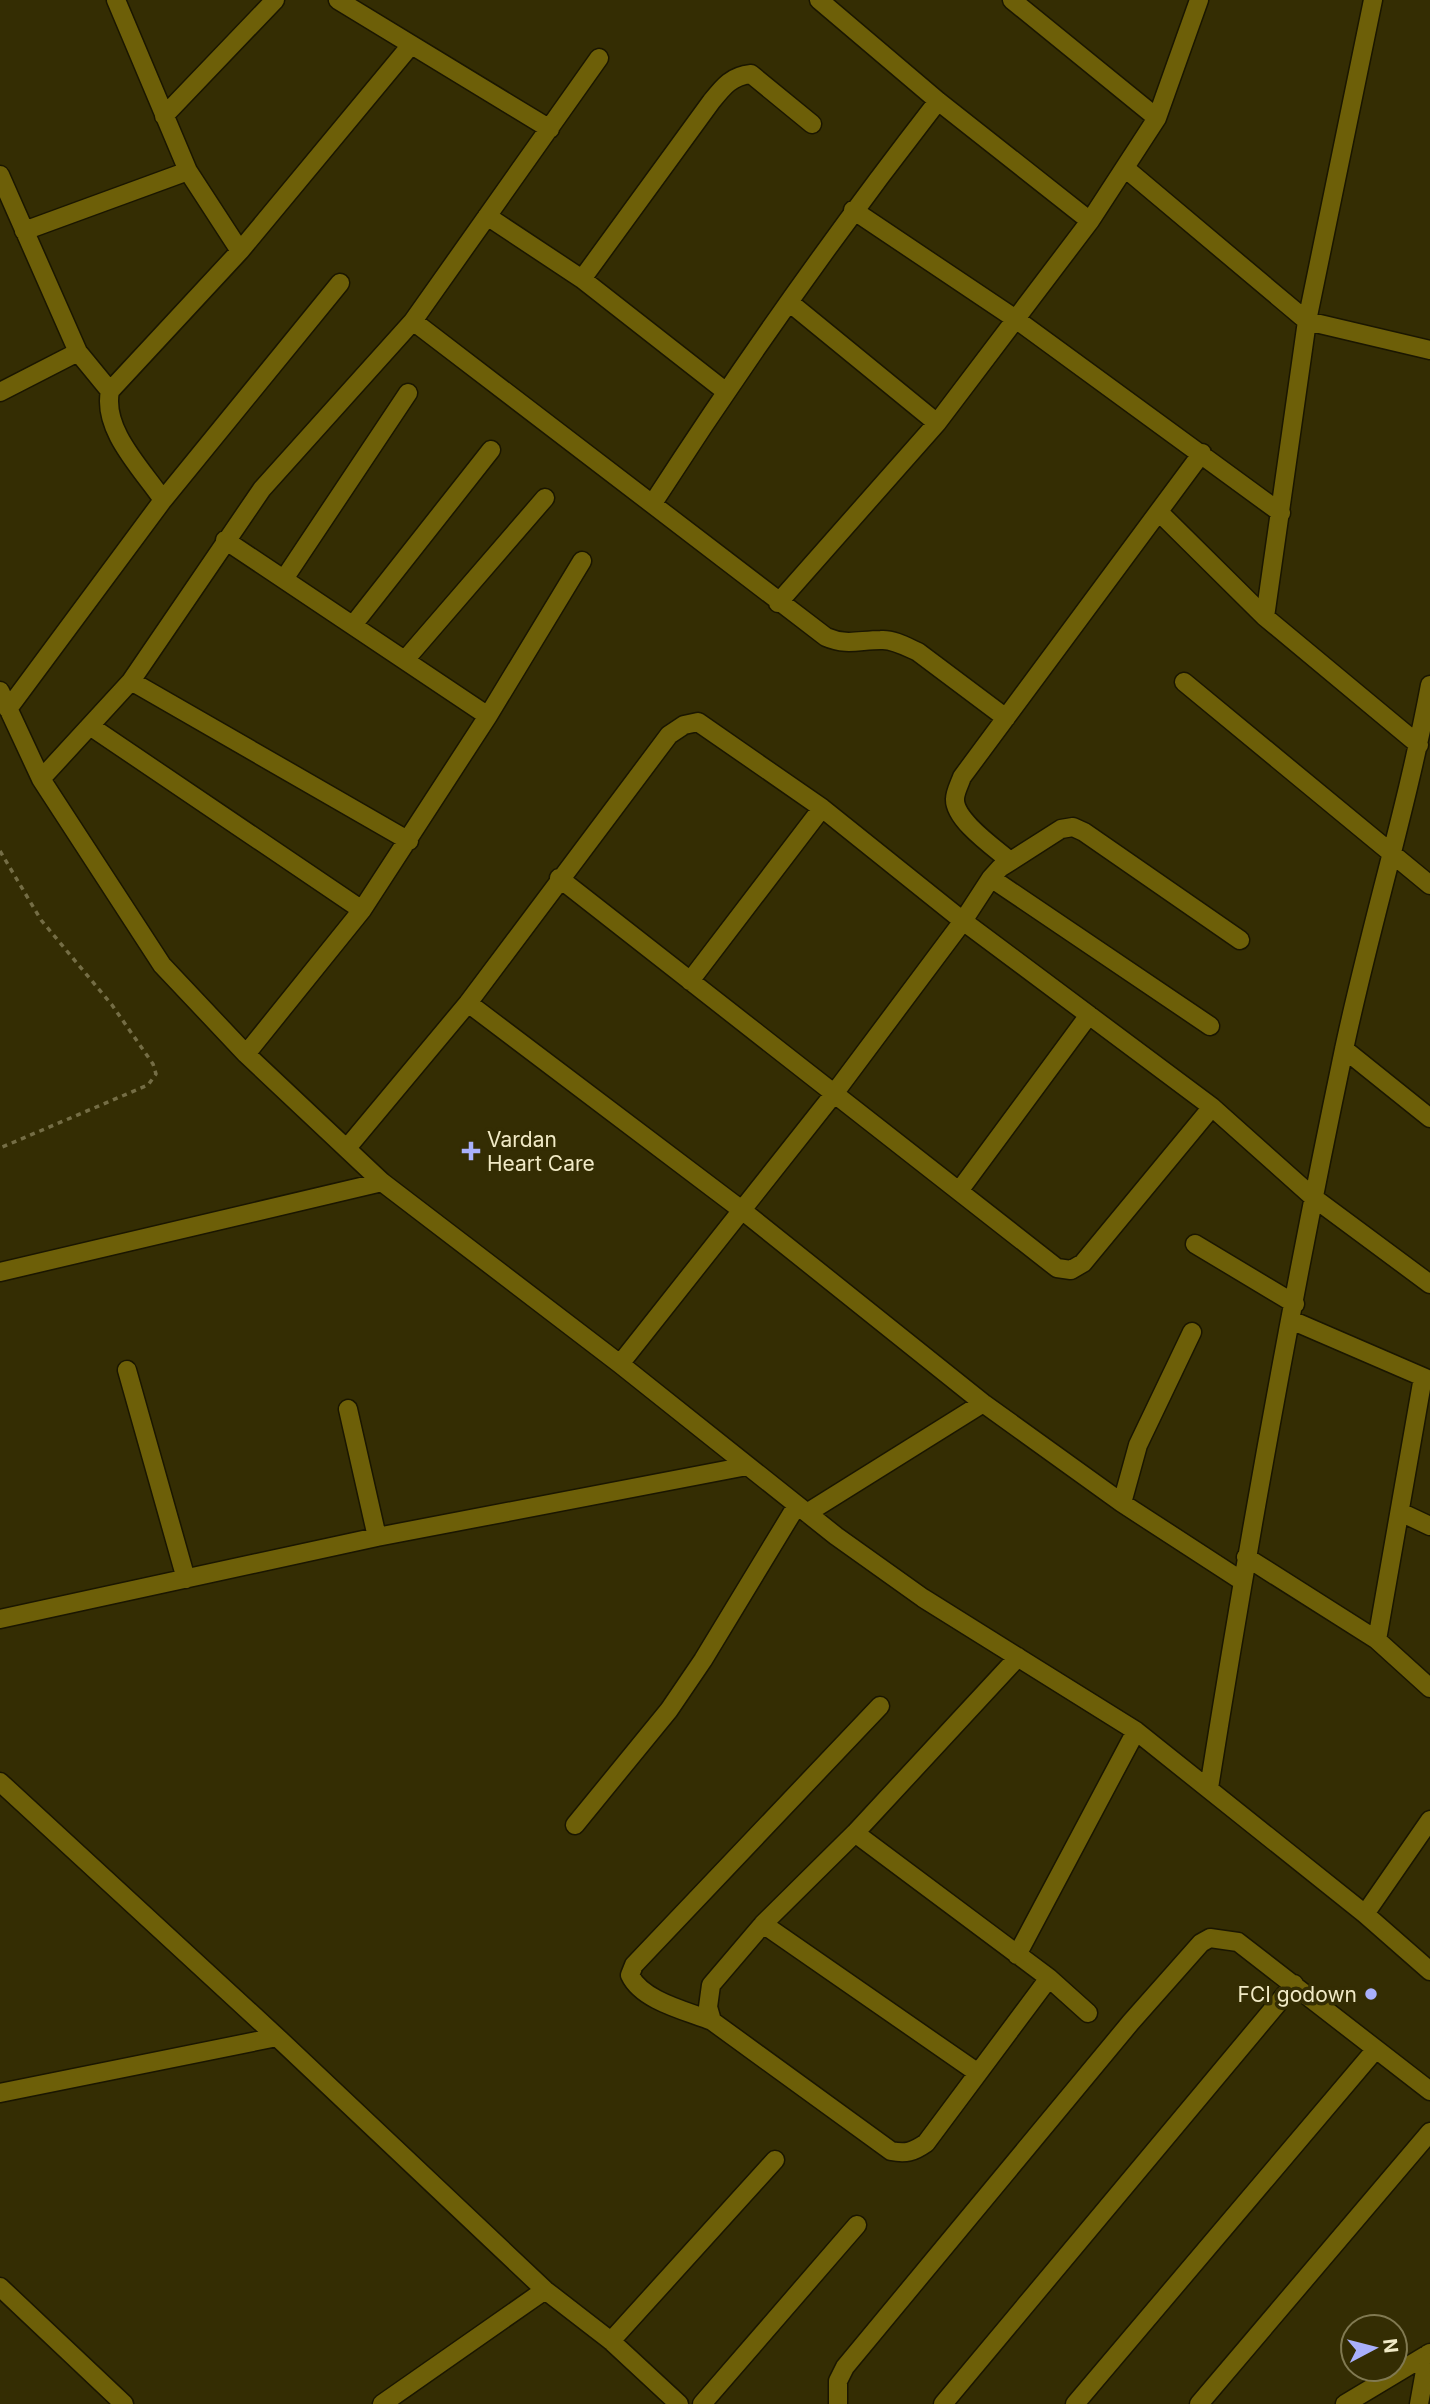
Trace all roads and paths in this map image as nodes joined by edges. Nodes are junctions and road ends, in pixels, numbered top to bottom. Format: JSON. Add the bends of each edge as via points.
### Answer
{"nodes":[{"id":1,"x":116,"y":0,"type":"edge"},
{"id":2,"x":275,"y":0,"type":"edge"},
{"id":3,"x":338,"y":0,"type":"edge"},
{"id":4,"x":819,"y":0,"type":"edge"},
{"id":5,"x":1012,"y":0,"type":"edge"},
{"id":6,"x":1199,"y":0,"type":"edge"},
{"id":7,"x":1373,"y":0,"type":"edge"},
{"id":8,"x":411,"y":45,"type":"junction"},
{"id":9,"x":599,"y":58,"type":"dead end"},
{"id":10,"x":939,"y":101,"type":"junction"},
{"id":11,"x":163,"y":116,"type":"junction"},
{"id":12,"x":1157,"y":118,"type":"junction"},
{"id":13,"x":812,"y":124,"type":"dead end"},
{"id":14,"x":550,"y":129,"type":"junction"},
{"id":15,"x":1125,"y":168,"type":"junction"},
{"id":16,"x":188,"y":171,"type":"junction"},
{"id":17,"x":0,"y":175,"type":"edge"},
{"id":18,"x":853,"y":210,"type":"junction"},
{"id":19,"x":487,"y":216,"type":"junction"},
{"id":20,"x":1090,"y":221,"type":"junction"},
{"id":21,"x":24,"y":231,"type":"junction"},
{"id":22,"x":240,"y":251,"type":"junction"},
{"id":23,"x":582,"y":279,"type":"junction"},
{"id":24,"x":340,"y":283,"type":"dead end"},
{"id":25,"x":789,"y":302,"type":"junction"},
{"id":26,"x":1017,"y":320,"type":"junction"},
{"id":27,"x":413,"y":321,"type":"junction"},
{"id":28,"x":1307,"y":321,"type":"junction"},
{"id":29,"x":1430,"y":350,"type":"edge"},
{"id":30,"x":78,"y":352,"type":"junction"},
{"id":31,"x":0,"y":391,"type":"edge"},
{"id":32,"x":110,"y":391,"type":"junction"},
{"id":33,"x":725,"y":391,"type":"junction"},
{"id":34,"x":408,"y":393,"type":"dead end"},
{"id":35,"x":937,"y":423,"type":"junction"},
{"id":36,"x":491,"y":450,"type":"dead end"},
{"id":37,"x":1202,"y":453,"type":"junction"},
{"id":38,"x":545,"y":498,"type":"dead end"},
{"id":39,"x":163,"y":500,"type":"junction"},
{"id":40,"x":653,"y":503,"type":"junction"},
{"id":41,"x":1159,"y":512,"type":"junction"},
{"id":42,"x":1281,"y":513,"type":"junction"},
{"id":43,"x":225,"y":540,"type":"junction"},
{"id":44,"x":582,"y":561,"type":"dead end"},
{"id":45,"x":284,"y":579,"type":"junction"},
{"id":46,"x":778,"y":603,"type":"junction"},
{"id":47,"x":1265,"y":617,"type":"junction"},
{"id":48,"x":353,"y":625,"type":"junction"},
{"id":49,"x":405,"y":660,"type":"junction"},
{"id":50,"x":131,"y":681,"type":"junction"},
{"id":51,"x":1184,"y":682,"type":"dead end"},
{"id":52,"x":1430,"y":685,"type":"edge"},
{"id":53,"x":0,"y":691,"type":"edge"},
{"id":54,"x":8,"y":709,"type":"junction"},
{"id":55,"x":488,"y":716,"type":"junction"},
{"id":56,"x":1006,"y":718,"type":"junction"},
{"id":57,"x":90,"y":726,"type":"junction"},
{"id":58,"x":1419,"y":745,"type":"junction"},
{"id":59,"x":41,"y":779,"type":"junction"},
{"id":60,"x":822,"y":808,"type":"junction"},
{"id":61,"x":409,"y":841,"type":"junction"},
{"id":62,"x":0,"y":851,"type":"edge"},
{"id":63,"x":1393,"y":856,"type":"junction"},
{"id":64,"x":1010,"y":861,"type":"junction"},
{"id":65,"x":559,"y":878,"type":"junction"},
{"id":66,"x":991,"y":878,"type":"junction"},
{"id":67,"x":1430,"y":885,"type":"edge"},
{"id":68,"x":362,"y":910,"type":"junction"},
{"id":69,"x":963,"y":921,"type":"junction"},
{"id":70,"x":1240,"y":940,"type":"dead end"},
{"id":71,"x":690,"y":981,"type":"junction"},
{"id":72,"x":468,"y":1003,"type":"junction"},
{"id":73,"x":1088,"y":1015,"type":"junction"},
{"id":74,"x":1210,"y":1026,"type":"dead end"},
{"id":75,"x":1344,"y":1049,"type":"junction"},
{"id":76,"x":246,"y":1054,"type":"junction"},
{"id":77,"x":833,"y":1095,"type":"junction"},
{"id":78,"x":1212,"y":1107,"type":"junction"},
{"id":79,"x":1430,"y":1118,"type":"edge"},
{"id":80,"x":0,"y":1148,"type":"edge"},
{"id":81,"x":347,"y":1148,"type":"junction"},
{"id":82,"x":382,"y":1182,"type":"junction"},
{"id":83,"x":959,"y":1191,"type":"junction"},
{"id":84,"x":1314,"y":1198,"type":"junction"},
{"id":85,"x":743,"y":1211,"type":"junction"},
{"id":86,"x":1195,"y":1244,"type":"dead end"},
{"id":87,"x":0,"y":1272,"type":"edge"},
{"id":88,"x":1430,"y":1284,"type":"edge"},
{"id":89,"x":1293,"y":1312,"type":"junction"},
{"id":90,"x":1192,"y":1332,"type":"dead end"},
{"id":91,"x":620,"y":1364,"type":"junction"},
{"id":92,"x":127,"y":1370,"type":"dead end"},
{"id":93,"x":1427,"y":1378,"type":"edge"},
{"id":94,"x":983,"y":1403,"type":"junction"},
{"id":95,"x":348,"y":1409,"type":"dead end"},
{"id":96,"x":747,"y":1465,"type":"junction"},
{"id":97,"x":1122,"y":1503,"type":"junction"},
{"id":98,"x":802,"y":1509,"type":"junction"},
{"id":99,"x":1399,"y":1512,"type":"junction"},
{"id":100,"x":1430,"y":1526,"type":"edge"},
{"id":101,"x":377,"y":1537,"type":"junction"},
{"id":102,"x":1246,"y":1557,"type":"junction"},
{"id":103,"x":186,"y":1579,"type":"junction"},
{"id":104,"x":1242,"y":1581,"type":"junction"},
{"id":105,"x":0,"y":1619,"type":"edge"},
{"id":106,"x":1377,"y":1640,"type":"junction"},
{"id":107,"x":1017,"y":1657,"type":"junction"},
{"id":108,"x":1430,"y":1688,"type":"edge"},
{"id":109,"x":880,"y":1706,"type":"dead end"},
{"id":110,"x":1136,"y":1731,"type":"junction"},
{"id":111,"x":0,"y":1782,"type":"edge"},
{"id":112,"x":1209,"y":1788,"type":"junction"},
{"id":113,"x":1430,"y":1820,"type":"edge"},
{"id":114,"x":575,"y":1825,"type":"dead end"},
{"id":115,"x":855,"y":1833,"type":"junction"},
{"id":116,"x":1365,"y":1914,"type":"junction"},
{"id":117,"x":763,"y":1924,"type":"junction"},
{"id":118,"x":1017,"y":1955,"type":"junction"},
{"id":119,"x":1430,"y":1971,"type":"edge"},
{"id":120,"x":1049,"y":1978,"type":"junction"},
{"id":121,"x":1294,"y":1984,"type":"junction"},
{"id":122,"x":1088,"y":2013,"type":"dead end"},
{"id":123,"x":712,"y":2021,"type":"junction"},
{"id":124,"x":277,"y":2037,"type":"junction"},
{"id":125,"x":1376,"y":2049,"type":"junction"},
{"id":126,"x":978,"y":2073,"type":"junction"},
{"id":127,"x":1430,"y":2091,"type":"edge"},
{"id":128,"x":0,"y":2093,"type":"edge"},
{"id":129,"x":1430,"y":2132,"type":"edge"},
{"id":130,"x":775,"y":2160,"type":"dead end"},
{"id":131,"x":858,"y":2225,"type":"dead end"},
{"id":132,"x":0,"y":2287,"type":"edge"},
{"id":133,"x":545,"y":2290,"type":"junction"},
{"id":134,"x":611,"y":2341,"type":"junction"},
{"id":135,"x":1429,"y":2354,"type":"edge"},
{"id":136,"x":1424,"y":2395,"type":"edge"},
{"id":137,"x":124,"y":2404,"type":"edge"},
{"id":138,"x":382,"y":2404,"type":"edge"},
{"id":139,"x":679,"y":2404,"type":"edge"},
{"id":140,"x":702,"y":2404,"type":"edge"},
{"id":141,"x":838,"y":2404,"type":"edge"},
{"id":142,"x":943,"y":2404,"type":"edge"},
{"id":143,"x":1074,"y":2404,"type":"edge"},
{"id":144,"x":1199,"y":2404,"type":"edge"},
{"id":145,"x":1345,"y":2404,"type":"edge"}],
"edges":[{"from":1,"to":11,"type":"street"},
{"from":2,"to":11,"type":"street"},
{"from":3,"to":8,"type":"street"},
{"from":4,"to":10,"type":"street"},
{"from":5,"to":12,"type":"street"},
{"from":6,"to":12,"type":"street"},
{"from":7,"to":28,"type":"street"},
{"from":8,"to":14,"type":"street"},
{"from":8,"to":22,"type":"street"},
{"from":9,"to":14,"type":"street"},
{"from":10,"to":18,"type":"street"},
{"from":10,"to":20,"type":"street"},
{"from":11,"to":16,"type":"street"},
{"from":12,"to":15,"type":"street"},
{"from":13,"to":23,"type":"street","via":[[751,74],[738,75],[711,102]]},
{"from":14,"to":19,"type":"street"},
{"from":15,"to":20,"type":"street"},
{"from":15,"to":28,"type":"street"},
{"from":16,"to":21,"type":"street"},
{"from":16,"to":22,"type":"street"},
{"from":17,"to":21,"type":"street"},
{"from":18,"to":25,"type":"street"},
{"from":18,"to":26,"type":"street"},
{"from":19,"to":23,"type":"street"},
{"from":19,"to":27,"type":"street"},
{"from":20,"to":26,"type":"street"},
{"from":21,"to":30,"type":"street"},
{"from":22,"to":32,"type":"street"},
{"from":23,"to":33,"type":"street"},
{"from":24,"to":39,"type":"street"},
{"from":25,"to":33,"type":"street"},
{"from":25,"to":35,"type":"street"},
{"from":26,"to":35,"type":"street"},
{"from":26,"to":37,"type":"street"},
{"from":27,"to":40,"type":"street"},
{"from":27,"to":43,"type":"street","via":[[261,489]]},
{"from":28,"to":29,"type":"street"},
{"from":28,"to":42,"type":"street"},
{"from":30,"to":31,"type":"street"},
{"from":30,"to":32,"type":"street"},
{"from":32,"to":39,"type":"street","via":[[107,404],[112,424]]},
{"from":33,"to":40,"type":"street"},
{"from":34,"to":45,"type":"street"},
{"from":35,"to":46,"type":"street"},
{"from":36,"to":48,"type":"street"},
{"from":37,"to":41,"type":"street"},
{"from":37,"to":42,"type":"street"},
{"from":38,"to":49,"type":"street"},
{"from":39,"to":54,"type":"street"},
{"from":40,"to":46,"type":"street"},
{"from":41,"to":47,"type":"street"},
{"from":41,"to":56,"type":"street"},
{"from":42,"to":47,"type":"street"},
{"from":43,"to":45,"type":"street"},
{"from":43,"to":50,"type":"street"},
{"from":44,"to":55,"type":"street"},
{"from":45,"to":48,"type":"street"},
{"from":46,"to":56,"type":"street","via":[[841,643],[883,639],[918,652]]},
{"from":47,"to":58,"type":"street"},
{"from":48,"to":49,"type":"street"},
{"from":49,"to":55,"type":"street"},
{"from":50,"to":57,"type":"street"},
{"from":50,"to":61,"type":"street"},
{"from":51,"to":63,"type":"street"},
{"from":52,"to":58,"type":"street"},
{"from":53,"to":54,"type":"street"},
{"from":54,"to":59,"type":"street"},
{"from":55,"to":61,"type":"street"},
{"from":56,"to":64,"type":"street","via":[[962,777],[955,799],[968,825]]},
{"from":57,"to":59,"type":"street"},
{"from":57,"to":68,"type":"street"},
{"from":58,"to":63,"type":"street"},
{"from":59,"to":76,"type":"street","via":[[162,965]]},
{"from":60,"to":65,"type":"street","via":[[712,729],[698,722],[684,725],[669,735]]},
{"from":60,"to":69,"type":"street"},
{"from":60,"to":71,"type":"street"},
{"from":61,"to":68,"type":"street"},
{"from":62,"to":80,"type":"path","via":[[41,920],[112,1005],[156,1074],[148,1085]]},
{"from":63,"to":67,"type":"street"},
{"from":63,"to":75,"type":"street"},
{"from":64,"to":66,"type":"street"},
{"from":64,"to":70,"type":"street","via":[[1061,829],[1073,828]]},
{"from":65,"to":71,"type":"street"},
{"from":65,"to":72,"type":"street"},
{"from":66,"to":69,"type":"street"},
{"from":66,"to":74,"type":"street"},
{"from":68,"to":76,"type":"street"},
{"from":69,"to":73,"type":"street"},
{"from":69,"to":77,"type":"street"},
{"from":71,"to":77,"type":"street"},
{"from":72,"to":81,"type":"street"},
{"from":72,"to":85,"type":"street"},
{"from":73,"to":78,"type":"street"},
{"from":73,"to":83,"type":"street"},
{"from":75,"to":79,"type":"street"},
{"from":75,"to":84,"type":"street"},
{"from":76,"to":81,"type":"street"},
{"from":77,"to":83,"type":"street"},
{"from":77,"to":85,"type":"street"},
{"from":78,"to":83,"type":"street","via":[[1083,1263],[1071,1270],[1044,1260]]},
{"from":78,"to":84,"type":"street"},
{"from":81,"to":82,"type":"street"},
{"from":82,"to":87,"type":"street"},
{"from":82,"to":91,"type":"street"},
{"from":84,"to":88,"type":"street"},
{"from":84,"to":89,"type":"street"},
{"from":85,"to":91,"type":"street"},
{"from":85,"to":94,"type":"street"},
{"from":86,"to":89,"type":"street"},
{"from":89,"to":93,"type":"street"},
{"from":89,"to":102,"type":"street"},
{"from":90,"to":97,"type":"street","via":[[1138,1445]]},
{"from":91,"to":96,"type":"street"},
{"from":92,"to":103,"type":"street"},
{"from":93,"to":99,"type":"street"},
{"from":94,"to":97,"type":"street"},
{"from":94,"to":98,"type":"street"},
{"from":95,"to":101,"type":"street"},
{"from":96,"to":98,"type":"street"},
{"from":96,"to":101,"type":"street"},
{"from":97,"to":104,"type":"street"},
{"from":98,"to":107,"type":"street","via":[[923,1598]]},
{"from":98,"to":114,"type":"street","via":[[668,1710]]},
{"from":99,"to":100,"type":"street"},
{"from":99,"to":106,"type":"street"},
{"from":101,"to":103,"type":"street"},
{"from":102,"to":104,"type":"street"},
{"from":102,"to":106,"type":"street"},
{"from":103,"to":105,"type":"street"},
{"from":104,"to":112,"type":"street"},
{"from":106,"to":108,"type":"street"},
{"from":107,"to":110,"type":"street"},
{"from":107,"to":115,"type":"street"},
{"from":109,"to":123,"type":"street","via":[[634,1965],[630,1975],[646,1993]]},
{"from":110,"to":112,"type":"street"},
{"from":110,"to":118,"type":"street"},
{"from":111,"to":124,"type":"street"},
{"from":112,"to":116,"type":"street"},
{"from":113,"to":116,"type":"street"},
{"from":115,"to":117,"type":"street"},
{"from":115,"to":118,"type":"street"},
{"from":116,"to":119,"type":"street"},
{"from":117,"to":123,"type":"street","via":[[711,1985],[708,2007]]},
{"from":117,"to":126,"type":"street"},
{"from":118,"to":120,"type":"street"},
{"from":120,"to":122,"type":"street"},
{"from":120,"to":126,"type":"street"},
{"from":121,"to":125,"type":"street"},
{"from":121,"to":141,"type":"street","via":[[1238,1942],[1210,1938],[1201,1943],[845,2367],[838,2381]]},
{"from":121,"to":142,"type":"street"},
{"from":123,"to":126,"type":"street","via":[[891,2151],[902,2154],[926,2143]]},
{"from":124,"to":128,"type":"street"},
{"from":124,"to":133,"type":"street"},
{"from":125,"to":127,"type":"street"},
{"from":125,"to":143,"type":"street"},
{"from":129,"to":144,"type":"street"},
{"from":130,"to":134,"type":"street"},
{"from":131,"to":140,"type":"street"},
{"from":132,"to":137,"type":"street"},
{"from":133,"to":134,"type":"street"},
{"from":133,"to":138,"type":"street"},
{"from":134,"to":139,"type":"street"},
{"from":135,"to":136,"type":"street"},
{"from":135,"to":145,"type":"street"}]}
